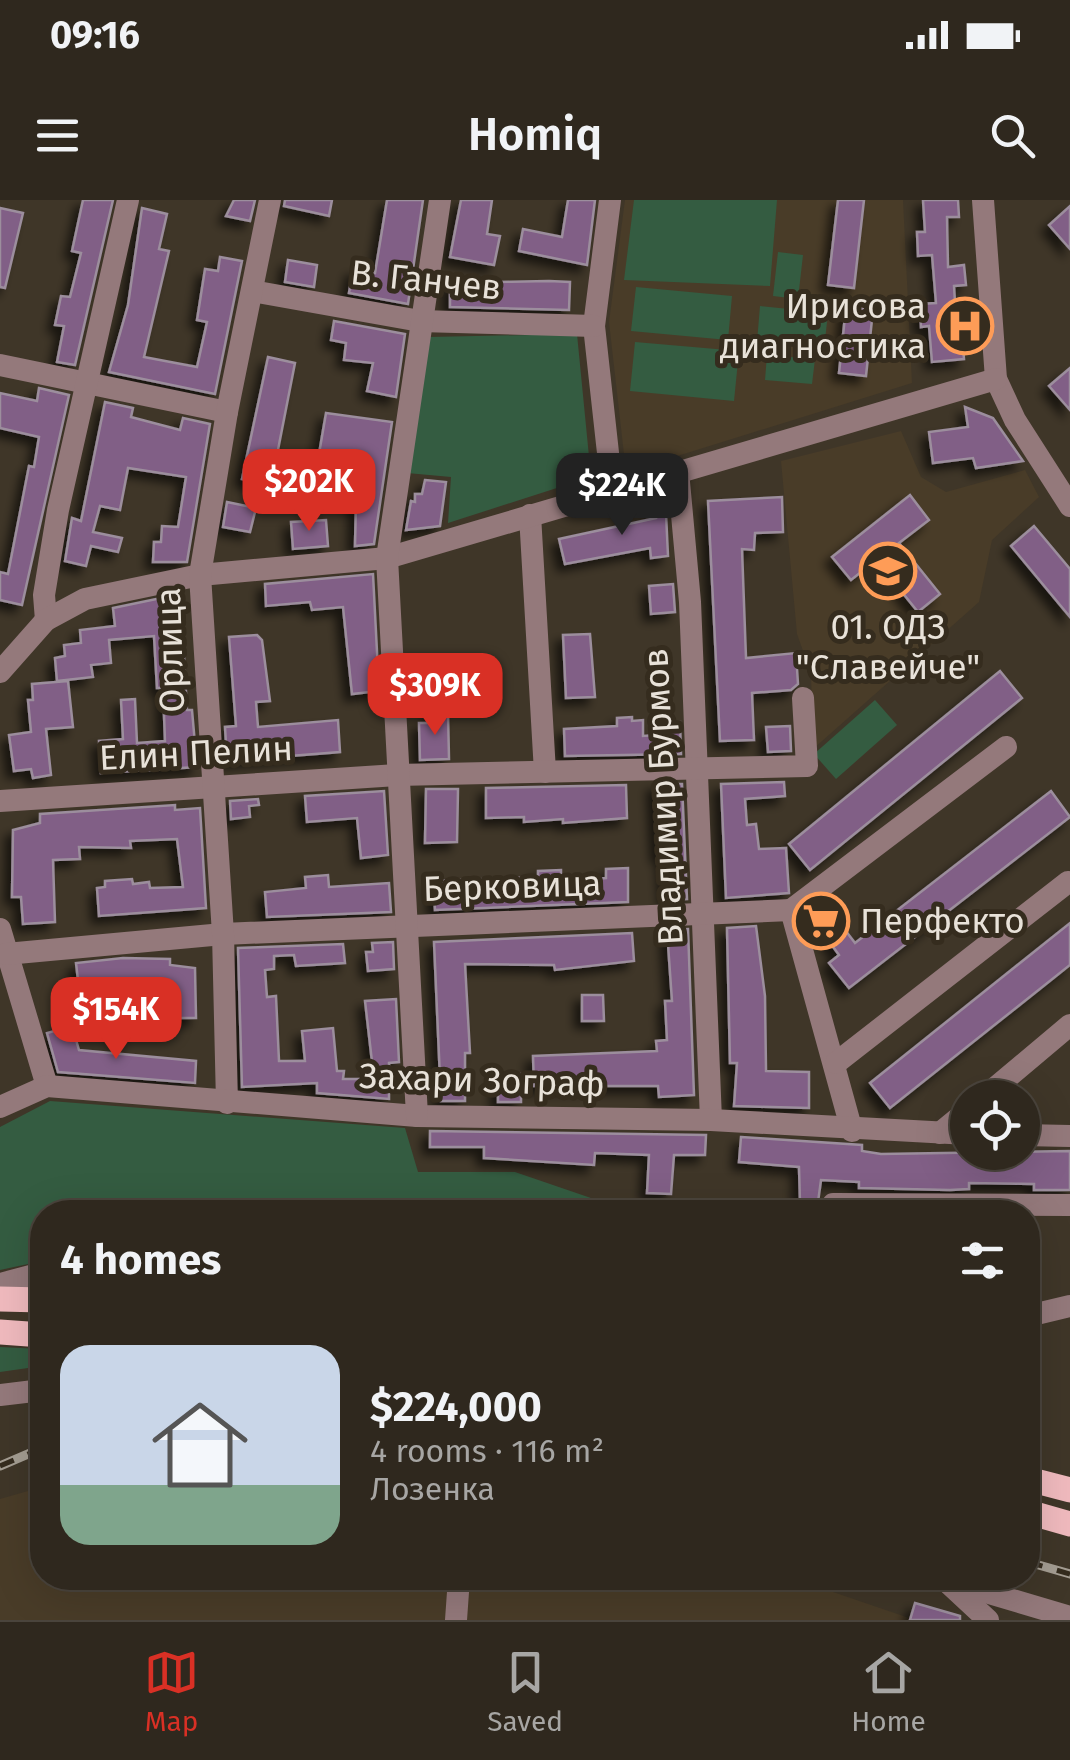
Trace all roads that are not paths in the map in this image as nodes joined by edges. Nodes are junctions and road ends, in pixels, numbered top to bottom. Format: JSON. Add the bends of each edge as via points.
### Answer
{"nodes":[{"id":1,"x":128,"y":200,"type":"edge"},
{"id":2,"x":270,"y":200,"type":"edge"},
{"id":3,"x":440,"y":200,"type":"edge"},
{"id":4,"x":610,"y":200,"type":"edge"},
{"id":5,"x":983,"y":200,"type":"edge"},
{"id":6,"x":252,"y":291,"type":"junction"},
{"id":7,"x":420,"y":322,"type":"junction"},
{"id":8,"x":594,"y":326,"type":"junction"},
{"id":9,"x":0,"y":365,"type":"edge"},
{"id":10,"x":996,"y":379,"type":"junction"},
{"id":11,"x":86,"y":384,"type":"junction"},
{"id":12,"x":227,"y":412,"type":"junction"},
{"id":13,"x":678,"y":471,"type":"junction"},
{"id":14,"x":612,"y":489,"type":"junction"},
{"id":15,"x":1070,"y":506,"type":"edge"},
{"id":16,"x":530,"y":515,"type":"junction"},
{"id":17,"x":387,"y":558,"type":"junction"},
{"id":18,"x":200,"y":575,"type":"junction"},
{"id":19,"x":46,"y":620,"type":"junction"},
{"id":20,"x":0,"y":672,"type":"edge"},
{"id":21,"x":803,"y":698,"type":"dead end"},
{"id":22,"x":1006,"y":747,"type":"dead end"},
{"id":23,"x":694,"y":770,"type":"junction"},
{"id":24,"x":544,"y":772,"type":"junction"},
{"id":25,"x":398,"y":775,"type":"junction"},
{"id":26,"x":212,"y":790,"type":"junction"},
{"id":27,"x":0,"y":801,"type":"edge"},
{"id":28,"x":1068,"y":882,"type":"edge"},
{"id":29,"x":791,"y":910,"type":"junction"},
{"id":30,"x":704,"y":914,"type":"junction"},
{"id":31,"x":406,"y":924,"type":"junction"},
{"id":32,"x":0,"y":929,"type":"edge"},
{"id":33,"x":223,"y":934,"type":"junction"},
{"id":34,"x":6,"y":954,"type":"junction"},
{"id":35,"x":1070,"y":1024,"type":"edge"},
{"id":36,"x":836,"y":1064,"type":"junction"},
{"id":37,"x":1004,"y":1080,"type":"edge"},
{"id":38,"x":47,"y":1086,"type":"junction"},
{"id":39,"x":227,"y":1103,"type":"junction"},
{"id":40,"x":0,"y":1107,"type":"edge"},
{"id":41,"x":416,"y":1116,"type":"junction"},
{"id":42,"x":711,"y":1120,"type":"junction"},
{"id":43,"x":950,"y":1125,"type":"edge"},
{"id":44,"x":852,"y":1131,"type":"junction"},
{"id":45,"x":940,"y":1134,"type":"junction"},
{"id":46,"x":950,"y":1134,"type":"edge"},
{"id":47,"x":1040,"y":1135,"type":"edge"},
{"id":48,"x":1070,"y":1136,"type":"edge"},
{"id":49,"x":1040,"y":1205,"type":"edge"},
{"id":50,"x":1070,"y":1205,"type":"edge"},
{"id":51,"x":30,"y":1276,"type":"edge"},
{"id":52,"x":0,"y":1284,"type":"edge"},
{"id":53,"x":0,"y":1299,"type":"edge"},
{"id":54,"x":30,"y":1300,"type":"edge"},
{"id":55,"x":1070,"y":1306,"type":"edge"},
{"id":56,"x":1040,"y":1313,"type":"edge"},
{"id":57,"x":0,"y":1332,"type":"edge"},
{"id":58,"x":30,"y":1335,"type":"edge"},
{"id":59,"x":30,"y":1391,"type":"edge"},
{"id":60,"x":0,"y":1395,"type":"edge"},
{"id":61,"x":1040,"y":1482,"type":"edge"},
{"id":62,"x":1070,"y":1490,"type":"edge"},
{"id":63,"x":1040,"y":1515,"type":"edge"},
{"id":64,"x":1070,"y":1524,"type":"edge"},
{"id":65,"x":458,"y":1590,"type":"edge"},
{"id":66,"x":954,"y":1590,"type":"edge"},
{"id":67,"x":981,"y":1590,"type":"edge"},
{"id":68,"x":1070,"y":1617,"type":"edge"},
{"id":69,"x":456,"y":1620,"type":"edge"},
{"id":70,"x":988,"y":1620,"type":"edge"}],
"edges":[{"from":1,"to":11,"type":"street"},
{"from":2,"to":6,"type":"street","name":"Орлица"},
{"from":3,"to":7,"type":"street"},
{"from":4,"to":8,"type":"street"},
{"from":5,"to":10,"type":"street"},
{"from":6,"to":7,"type":"street","name":"В. Ганчев"},
{"from":6,"to":12,"type":"street","name":"Орлица"},
{"from":7,"to":8,"type":"street","name":"В. Ганчев"},
{"from":7,"to":17,"type":"street"},
{"from":8,"to":14,"type":"street"},
{"from":9,"to":11,"type":"street"},
{"from":10,"to":13,"type":"street"},
{"from":10,"to":15,"type":"street"},
{"from":11,"to":12,"type":"street"},
{"from":11,"to":19,"type":"street","via":[[58,510]]},
{"from":12,"to":18,"type":"street","name":"Орлица"},
{"from":13,"to":14,"type":"street"},
{"from":13,"to":23,"type":"street","name":"Владимир Бурмов"},
{"from":14,"to":16,"type":"street"},
{"from":16,"to":17,"type":"street"},
{"from":16,"to":24,"type":"street"},
{"from":17,"to":18,"type":"street"},
{"from":17,"to":25,"type":"street"},
{"from":18,"to":19,"type":"street","via":[[85,599]]},
{"from":18,"to":26,"type":"street","name":"Орлица"},
{"from":19,"to":20,"type":"street"},
{"from":21,"to":23,"type":"street","name":"Елин Пелин","via":[[807,766]]},
{"from":22,"to":29,"type":"street"},
{"from":23,"to":24,"type":"street","name":"Елин Пелин"},
{"from":23,"to":30,"type":"street","name":"Владимир Бурмов"},
{"from":24,"to":25,"type":"street","name":"Елин Пелин"},
{"from":25,"to":26,"type":"street","name":"Елин Пелин"},
{"from":25,"to":31,"type":"street"},
{"from":26,"to":27,"type":"street","name":"Елин Пелин"},
{"from":26,"to":33,"type":"street","name":"Орлица"},
{"from":28,"to":36,"type":"street"},
{"from":29,"to":30,"type":"street","name":"Берковица"},
{"from":29,"to":36,"type":"street"},
{"from":30,"to":31,"type":"street","name":"Берковица"},
{"from":30,"to":42,"type":"street","name":"Владимир Бурмов"},
{"from":31,"to":33,"type":"street","name":"Берковица"},
{"from":31,"to":41,"type":"street"},
{"from":32,"to":34,"type":"street"},
{"from":33,"to":34,"type":"street","name":"Берковица"},
{"from":33,"to":39,"type":"street","name":"Орлица"},
{"from":34,"to":38,"type":"street"},
{"from":35,"to":37,"type":"street"},
{"from":36,"to":44,"type":"street"},
{"from":38,"to":39,"type":"street","name":"Захари Зограф"},
{"from":38,"to":40,"type":"street","name":"Захари Зограф"},
{"from":39,"to":41,"type":"street","name":"Захари Зограф"},
{"from":41,"to":42,"type":"street","name":"Захари Зограф"},
{"from":42,"to":44,"type":"street","name":"Захари Зограф"},
{"from":43,"to":45,"type":"street"},
{"from":44,"to":45,"type":"street","name":"Захари Зограф"},
{"from":45,"to":46,"type":"street","name":"Захари Зограф"},
{"from":47,"to":48,"type":"street"},
{"from":49,"to":50,"type":"street"},
{"from":51,"to":52,"type":"street"},
{"from":53,"to":54,"type":"main road"},
{"from":55,"to":56,"type":"street"},
{"from":57,"to":58,"type":"main road"},
{"from":59,"to":60,"type":"street"},
{"from":61,"to":62,"type":"main road"},
{"from":63,"to":64,"type":"main road"},
{"from":65,"to":69,"type":"street"},
{"from":66,"to":70,"type":"street"},
{"from":67,"to":68,"type":"street"}]}
